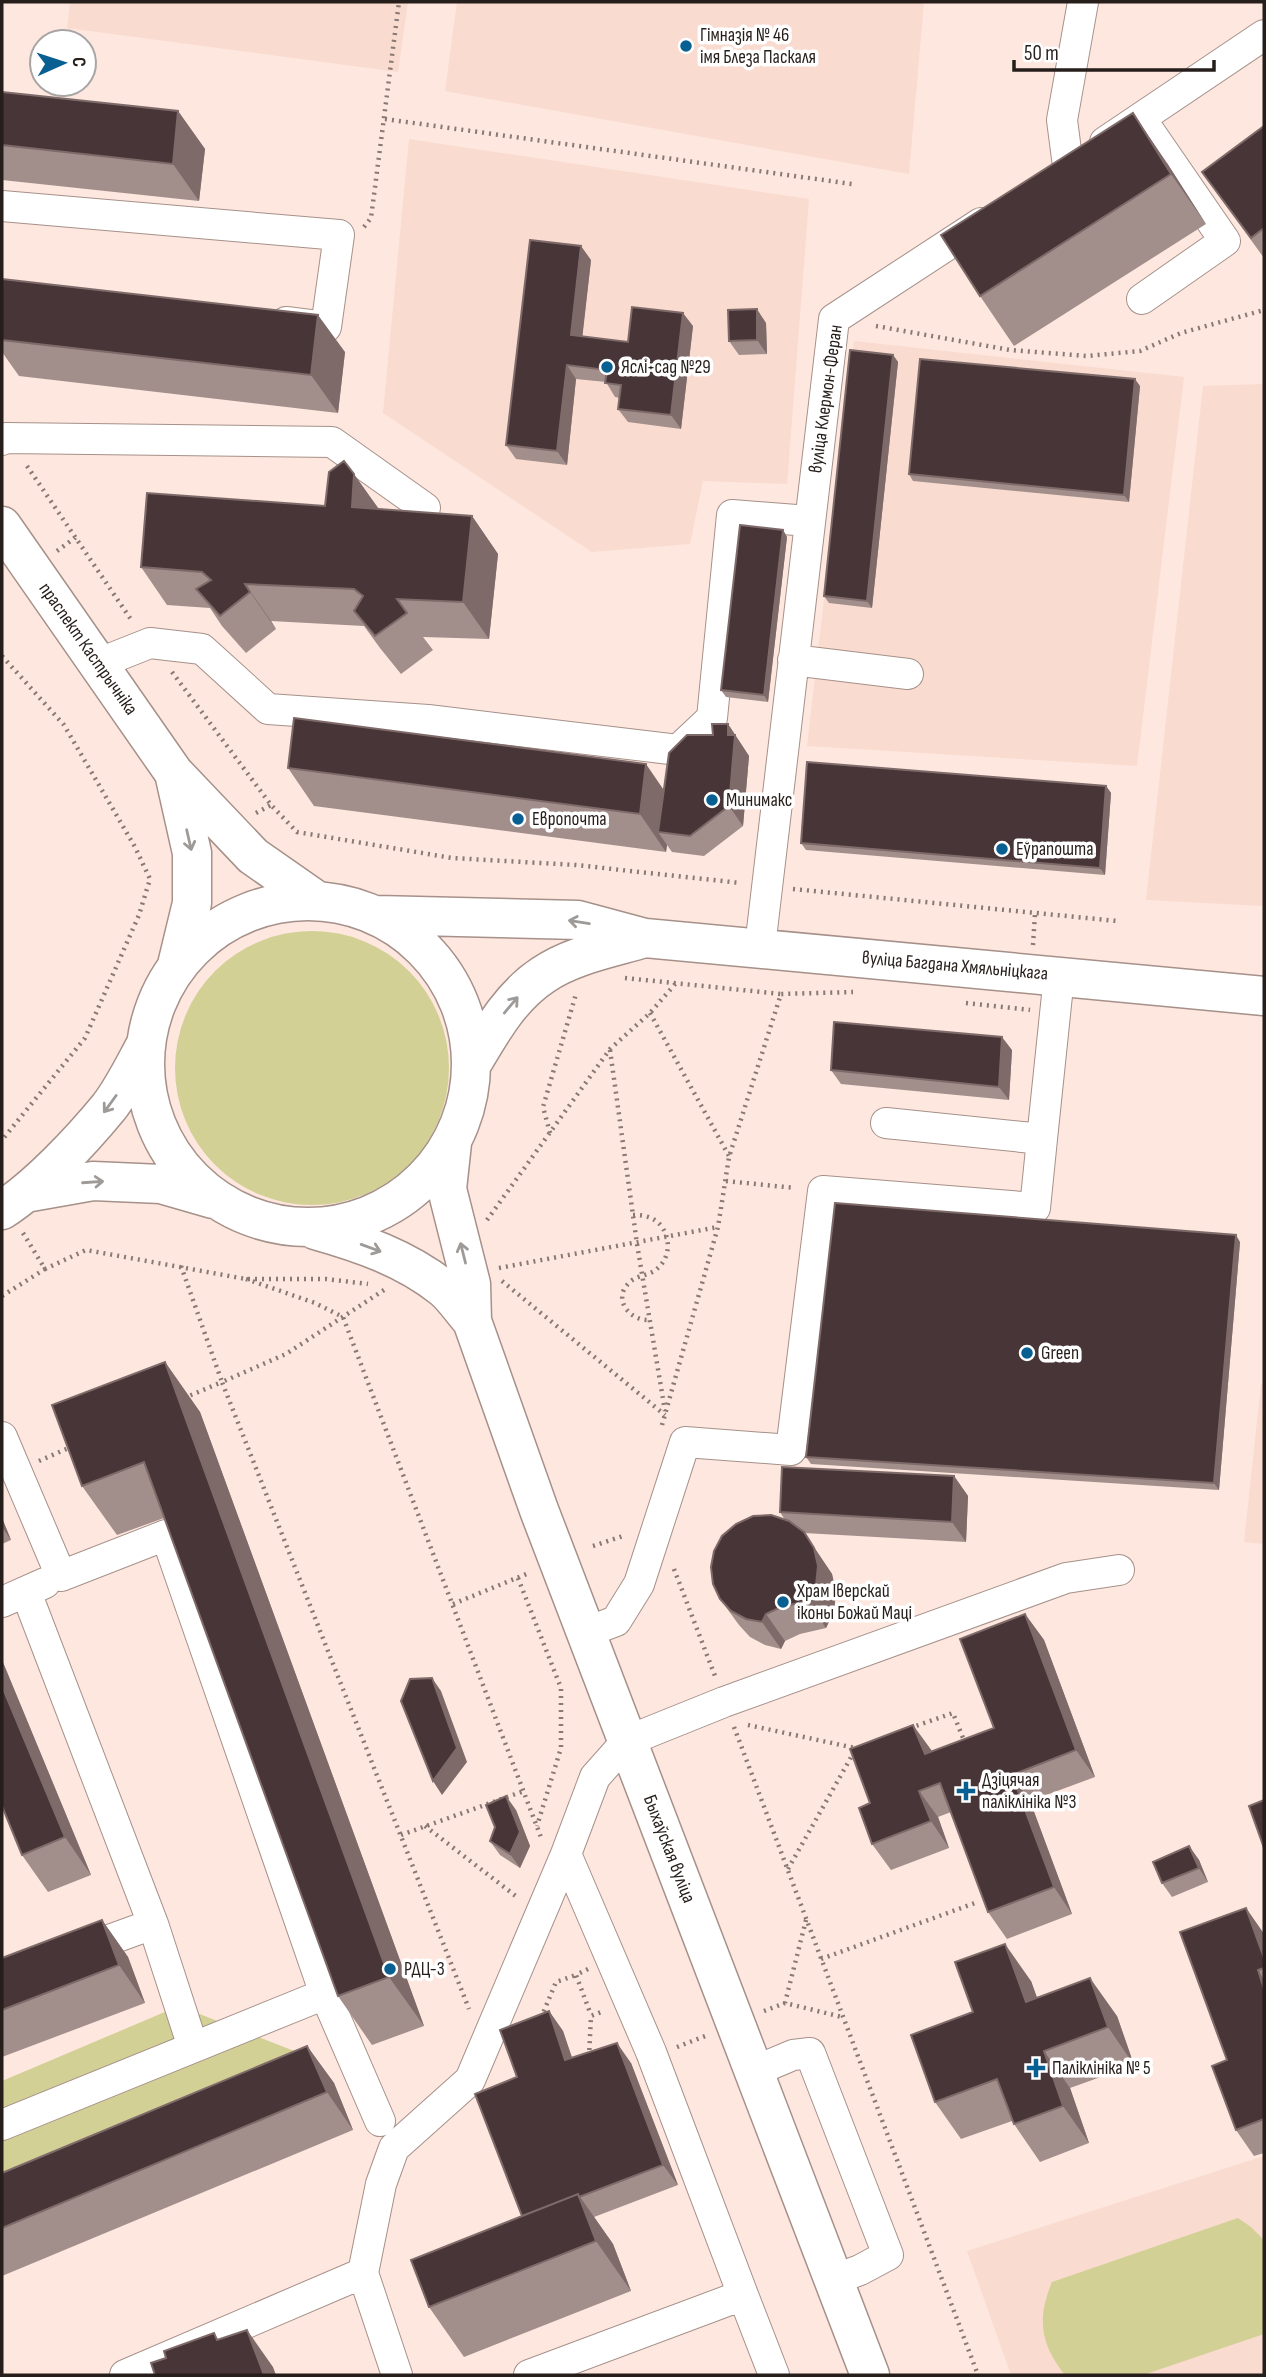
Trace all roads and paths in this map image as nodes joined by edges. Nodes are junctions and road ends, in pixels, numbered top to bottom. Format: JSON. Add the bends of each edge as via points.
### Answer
{"nodes":[{"id":1,"x":399,"y":2,"type":"edge"},
{"id":2,"x":1083,"y":2,"type":"edge"},
{"id":3,"x":1264,"y":35,"type":"edge"},
{"id":4,"x":385,"y":119,"type":"junction"},
{"id":5,"x":1141,"y":119,"type":"junction"},
{"id":6,"x":852,"y":184,"type":"dead end"},
{"id":7,"x":2,"y":206,"type":"edge"},
{"id":8,"x":1006,"y":206,"type":"edge"},
{"id":9,"x":339,"y":235,"type":"junction"},
{"id":10,"x":1142,"y":299,"type":"dead end"},
{"id":11,"x":1264,"y":310,"type":"edge"},
{"id":12,"x":834,"y":318,"type":"junction"},
{"id":13,"x":259,"y":319,"type":"edge"},
{"id":14,"x":2,"y":440,"type":"edge"},
{"id":15,"x":51,"y":500,"type":"dead end"},
{"id":16,"x":425,"y":508,"type":"dead end"},
{"id":17,"x":809,"y":521,"type":"junction"},
{"id":18,"x":5,"y":535,"type":"edge"},
{"id":19,"x":150,"y":643,"type":"junction"},
{"id":20,"x":2,"y":656,"type":"edge"},
{"id":21,"x":793,"y":660,"type":"junction"},
{"id":22,"x":97,"y":664,"type":"junction"},
{"id":23,"x":908,"y":674,"type":"dead end"},
{"id":24,"x":174,"y":774,"type":"junction"},
{"id":25,"x":767,"y":886,"type":"junction"},
{"id":26,"x":316,"y":900,"type":"junction"},
{"id":27,"x":1035,"y":914,"type":"junction"},
{"id":28,"x":377,"y":915,"type":"junction"},
{"id":29,"x":1116,"y":921,"type":"dead end"},
{"id":30,"x":645,"y":938,"type":"junction"},
{"id":31,"x":760,"y":947,"type":"junction"},
{"id":32,"x":177,"y":965,"type":"junction"},
{"id":33,"x":616,"y":977,"type":"dead end"},
{"id":34,"x":1049,"y":979,"type":"junction"},
{"id":35,"x":580,"y":983,"type":"dead end"},
{"id":36,"x":676,"y":983,"type":"junction"},
{"id":37,"x":860,"y":992,"type":"dead end"},
{"id":38,"x":781,"y":994,"type":"junction"},
{"id":39,"x":1264,"y":996,"type":"edge"},
{"id":40,"x":964,"y":1003,"type":"dead end"},
{"id":41,"x":650,"y":1013,"type":"junction"},
{"id":42,"x":145,"y":1046,"type":"junction"},
{"id":43,"x":610,"y":1049,"type":"junction"},
{"id":44,"x":472,"y":1062,"type":"junction"},
{"id":45,"x":886,"y":1122,"type":"dead end"},
{"id":46,"x":550,"y":1133,"type":"junction"},
{"id":47,"x":1042,"y":1139,"type":"junction"},
{"id":48,"x":2,"y":1140,"type":"edge"},
{"id":49,"x":452,"y":1143,"type":"junction"},
{"id":50,"x":729,"y":1157,"type":"junction"},
{"id":51,"x":726,"y":1181,"type":"junction"},
{"id":52,"x":776,"y":1186,"type":"dead end"},
{"id":53,"x":218,"y":1200,"type":"junction"},
{"id":54,"x":15,"y":1210,"type":"edge"},
{"id":55,"x":633,"y":1215,"type":"junction"},
{"id":56,"x":485,"y":1222,"type":"dead end"},
{"id":57,"x":718,"y":1227,"type":"junction"},
{"id":58,"x":306,"y":1228,"type":"junction"},
{"id":59,"x":667,"y":1237,"type":"junction"},
{"id":60,"x":637,"y":1244,"type":"junction"},
{"id":61,"x":181,"y":1266,"type":"junction"},
{"id":62,"x":44,"y":1269,"type":"junction"},
{"id":63,"x":488,"y":1270,"type":"dead end"},
{"id":64,"x":642,"y":1276,"type":"junction"},
{"id":65,"x":498,"y":1278,"type":"dead end"},
{"id":66,"x":246,"y":1279,"type":"junction"},
{"id":67,"x":2,"y":1296,"type":"edge"},
{"id":68,"x":343,"y":1317,"type":"junction"},
{"id":69,"x":649,"y":1320,"type":"junction"},
{"id":70,"x":472,"y":1321,"type":"junction"},
{"id":71,"x":222,"y":1382,"type":"junction"},
{"id":72,"x":173,"y":1403,"type":"edge"},
{"id":73,"x":665,"y":1415,"type":"junction"},
{"id":74,"x":662,"y":1428,"type":"dead end"},
{"id":75,"x":2,"y":1437,"type":"edge"},
{"id":76,"x":76,"y":1445,"type":"edge"},
{"id":77,"x":16,"y":1471,"type":"junction"},
{"id":78,"x":631,"y":1533,"type":"dead end"},
{"id":79,"x":593,"y":1546,"type":"dead end"},
{"id":80,"x":674,"y":1568,"type":"dead end"},
{"id":81,"x":1119,"y":1570,"type":"dead end"},
{"id":82,"x":537,"y":1571,"type":"dead end"},
{"id":83,"x":61,"y":1576,"type":"junction"},
{"id":84,"x":518,"y":1578,"type":"junction"},
{"id":85,"x":14,"y":1597,"type":"edge"},
{"id":86,"x":453,"y":1604,"type":"junction"},
{"id":87,"x":587,"y":1632,"type":"junction"},
{"id":88,"x":724,"y":1702,"type":"junction"},
{"id":89,"x":905,"y":1731,"type":"edge"},
{"id":90,"x":627,"y":1741,"type":"junction"},
{"id":91,"x":969,"y":1752,"type":"edge"},
{"id":92,"x":524,"y":1791,"type":"junction"},
{"id":93,"x":425,"y":1826,"type":"junction"},
{"id":94,"x":537,"y":1827,"type":"junction"},
{"id":95,"x":401,"y":1835,"type":"junction"},
{"id":96,"x":560,"y":1866,"type":"junction"},
{"id":97,"x":787,"y":1870,"type":"junction"},
{"id":98,"x":975,"y":1903,"type":"edge"},
{"id":99,"x":540,"y":1915,"type":"junction"},
{"id":100,"x":806,"y":1919,"type":"junction"},
{"id":101,"x":153,"y":1924,"type":"junction"},
{"id":102,"x":588,"y":1958,"type":"dead end"},
{"id":103,"x":821,"y":1959,"type":"junction"},
{"id":104,"x":576,"y":1975,"type":"junction"},
{"id":105,"x":2,"y":1979,"type":"edge"},
{"id":106,"x":325,"y":1994,"type":"junction"},
{"id":107,"x":785,"y":2003,"type":"junction"},
{"id":108,"x":760,"y":2013,"type":"dead end"},
{"id":109,"x":592,"y":2016,"type":"junction"},
{"id":110,"x":843,"y":2017,"type":"junction"},
{"id":111,"x":539,"y":2023,"type":"edge"},
{"id":112,"x":607,"y":2025,"type":"dead end"},
{"id":113,"x":709,"y":2035,"type":"dead end"},
{"id":114,"x":193,"y":2047,"type":"junction"},
{"id":115,"x":484,"y":2047,"type":"junction"},
{"id":116,"x":651,"y":2052,"type":"junction"},
{"id":117,"x":588,"y":2065,"type":"edge"},
{"id":118,"x":755,"y":2071,"type":"junction"},
{"id":119,"x":380,"y":2121,"type":"dead end"},
{"id":120,"x":2,"y":2125,"type":"edge"},
{"id":121,"x":363,"y":2273,"type":"junction"},
{"id":122,"x":833,"y":2280,"type":"junction"},
{"id":123,"x":743,"y":2295,"type":"junction"},
{"id":124,"x":138,"y":2373,"type":"edge"},
{"id":125,"x":397,"y":2375,"type":"edge"},
{"id":126,"x":530,"y":2375,"type":"edge"},
{"id":127,"x":774,"y":2375,"type":"edge"},
{"id":128,"x":870,"y":2375,"type":"edge"},
{"id":129,"x":978,"y":2375,"type":"edge"}],
"edges":[{"from":1,"to":4,"type":"path"},
{"from":2,"to":5,"type":"street","via":[[1062,120],[1058,172]]},
{"from":3,"to":5,"type":"street"},
{"from":4,"to":6,"type":"path"},
{"from":4,"to":9,"type":"path","via":[[370,218],[366,227]]},
{"from":5,"to":10,"type":"street","via":[[1225,241]]},
{"from":7,"to":9,"type":"street"},
{"from":8,"to":12,"type":"street","name":"вуліца Клермон-Феран"},
{"from":9,"to":13,"type":"street","via":[[326,327]]},
{"from":11,"to":12,"type":"path","via":[[1181,333],[1140,351],[1087,356],[1010,350]]},
{"from":12,"to":17,"type":"street","name":"вуліца Клермон-Феран"},
{"from":14,"to":16,"type":"street","via":[[332,442]]},
{"from":15,"to":19,"type":"path"},
{"from":17,"to":19,"type":"street","via":[[732,515],[712,718],[678,750],[428,720],[268,709],[202,649]]},
{"from":17,"to":21,"type":"street","name":"вуліца Клермон-Феран"},
{"from":18,"to":22,"type":"main road","name":"праспект Кастрычніка"},
{"from":19,"to":22,"type":"street"},
{"from":19,"to":25,"type":"path","via":[[271,805],[297,832],[452,858]]},
{"from":20,"to":48,"type":"path","via":[[65,725],[150,879],[85,1038]]},
{"from":21,"to":23,"type":"street"},
{"from":21,"to":25,"type":"street","name":"вуліца Клермон-Феран"},
{"from":22,"to":24,"type":"main road","name":"праспект Кастрычніка"},
{"from":24,"to":26,"type":"main road","name":"праспект Кастрычніка","via":[[253,856]]},
{"from":24,"to":32,"type":"main road","name":"праспект Кастрычніка","one_way":true,"via":[[192,853],[192,903]]},
{"from":25,"to":27,"type":"path"},
{"from":25,"to":31,"type":"street","name":"вуліца Клермон-Феран"},
{"from":26,"to":28,"type":"main road","via":[[347,904]]},
{"from":26,"to":32,"type":"main road","via":[[263,906],[215,929]]},
{"from":27,"to":29,"type":"path"},
{"from":27,"to":34,"type":"path"},
{"from":30,"to":28,"type":"main road","name":"вуліца Багдана Хмяльніцкага","one_way":true,"via":[[578,920]]},
{"from":28,"to":44,"type":"main road","via":[[427,950],[460,1002]]},
{"from":30,"to":31,"type":"main road","name":"вуліца Багдана Хмяльніцкага"},
{"from":44,"to":30,"type":"main road","name":"вуліца Багдана Хмяльніцкага","one_way":true,"via":[[512,1001],[544,974]]},
{"from":31,"to":34,"type":"main road","name":"вуліца Багдана Хмяльніцкага"},
{"from":32,"to":42,"type":"main road","via":[[156,1003]]},
{"from":33,"to":36,"type":"path"},
{"from":34,"to":39,"type":"main road","name":"вуліца Багдана Хмяльніцкага"},
{"from":34,"to":40,"type":"path"},
{"from":34,"to":47,"type":"street"},
{"from":35,"to":46,"type":"path","via":[[543,1107]]},
{"from":36,"to":38,"type":"path"},
{"from":36,"to":41,"type":"path"},
{"from":37,"to":38,"type":"path"},
{"from":38,"to":50,"type":"path"},
{"from":41,"to":43,"type":"path"},
{"from":41,"to":50,"type":"path"},
{"from":42,"to":53,"type":"main road","via":[[150,1105],[175,1159]]},
{"from":42,"to":54,"type":"main road","one_way":true,"via":[[110,1105]]},
{"from":43,"to":46,"type":"path"},
{"from":43,"to":55,"type":"path"},
{"from":44,"to":49,"type":"main road","via":[[468,1104]]},
{"from":45,"to":47,"type":"street"},
{"from":46,"to":56,"type":"path"},
{"from":47,"to":87,"type":"street","via":[[1035,1208],[822,1191],[791,1450],[685,1442],[639,1584],[616,1621]]},
{"from":49,"to":58,"type":"main road","via":[[415,1189],[364,1218]]},
{"from":70,"to":49,"type":"main road","name":"Быхаўская вуліца","one_way":true,"via":[[471,1284],[447,1189]]},
{"from":50,"to":51,"type":"path"},
{"from":51,"to":52,"type":"path"},
{"from":51,"to":57,"type":"path"},
{"from":54,"to":53,"type":"main road","one_way":true,"via":[[93,1181],[161,1184]]},
{"from":53,"to":58,"type":"main road","via":[[260,1221]]},
{"from":54,"to":62,"type":"path"},
{"from":55,"to":59,"type":"path","via":[[650,1217]]},
{"from":55,"to":60,"type":"path"},
{"from":57,"to":59,"type":"path"},
{"from":57,"to":73,"type":"path"},
{"from":58,"to":70,"type":"main road","name":"Быхаўская вуліца","one_way":true,"via":[[388,1254],[444,1290]]},
{"from":59,"to":60,"type":"path"},
{"from":59,"to":64,"type":"path","via":[[666,1258],[652,1273]]},
{"from":60,"to":63,"type":"path"},
{"from":60,"to":64,"type":"path"},
{"from":61,"to":62,"type":"path","via":[[86,1250]]},
{"from":61,"to":66,"type":"path"},
{"from":61,"to":71,"type":"path"},
{"from":62,"to":67,"type":"path"},
{"from":64,"to":69,"type":"path"},
{"from":64,"to":69,"type":"path","via":[[625,1287],[623,1301],[629,1314]]},
{"from":65,"to":73,"type":"path"},
{"from":66,"to":68,"type":"path"},
{"from":66,"to":68,"type":"path","via":[[326,1279],[389,1287]]},
{"from":68,"to":71,"type":"path","via":[[286,1354]]},
{"from":68,"to":86,"type":"path"},
{"from":69,"to":73,"type":"path"},
{"from":70,"to":87,"type":"main road","name":"Быхаўская вуліца"},
{"from":71,"to":72,"type":"path"},
{"from":71,"to":95,"type":"path"},
{"from":73,"to":74,"type":"path"},
{"from":75,"to":77,"type":"street"},
{"from":76,"to":77,"type":"path"},
{"from":77,"to":83,"type":"street"},
{"from":78,"to":79,"type":"path"},
{"from":80,"to":88,"type":"path"},
{"from":81,"to":88,"type":"street","via":[[1066,1578]]},
{"from":82,"to":84,"type":"path"},
{"from":83,"to":85,"type":"street"},
{"from":83,"to":106,"type":"street","via":[[166,1535]]},
{"from":84,"to":86,"type":"path"},
{"from":84,"to":94,"type":"path","via":[[561,1688],[561,1748]]},
{"from":85,"to":101,"type":"street"},
{"from":86,"to":92,"type":"path"},
{"from":87,"to":90,"type":"main road","name":"Быхаўская вуліца"},
{"from":88,"to":90,"type":"street"},
{"from":89,"to":91,"type":"path","via":[[953,1713]]},
{"from":90,"to":96,"type":"street","via":[[595,1777]]},
{"from":90,"to":118,"type":"main road","name":"Быхаўская вуліца"},
{"from":92,"to":93,"type":"path"},
{"from":92,"to":94,"type":"path"},
{"from":93,"to":95,"type":"path"},
{"from":93,"to":99,"type":"path"},
{"from":94,"to":96,"type":"path"},
{"from":95,"to":115,"type":"path"},
{"from":96,"to":99,"type":"street"},
{"from":96,"to":116,"type":"street"},
{"from":97,"to":97,"type":"path","via":[[856,1749],[732,1721],[783,1857]]},
{"from":97,"to":100,"type":"path"},
{"from":98,"to":103,"type":"path"},
{"from":99,"to":115,"type":"street"},
{"from":100,"to":103,"type":"path"},
{"from":100,"to":107,"type":"path"},
{"from":101,"to":105,"type":"street"},
{"from":101,"to":114,"type":"street"},
{"from":102,"to":104,"type":"path","via":[[592,1967]]},
{"from":103,"to":110,"type":"path"},
{"from":104,"to":109,"type":"path"},
{"from":104,"to":111,"type":"path","via":[[556,1982]]},
{"from":106,"to":114,"type":"street"},
{"from":106,"to":119,"type":"street"},
{"from":107,"to":108,"type":"path"},
{"from":107,"to":110,"type":"path"},
{"from":109,"to":112,"type":"path","via":[[601,2012]]},
{"from":109,"to":117,"type":"path"},
{"from":110,"to":129,"type":"path"},
{"from":113,"to":116,"type":"path"},
{"from":114,"to":120,"type":"street"},
{"from":115,"to":121,"type":"street","via":[[470,2080],[394,2148]]},
{"from":116,"to":123,"type":"street"},
{"from":118,"to":122,"type":"main road","name":"Быхаўская вуліца"},
{"from":118,"to":122,"type":"street","via":[[810,2053],[888,2255]]},
{"from":121,"to":124,"type":"street"},
{"from":121,"to":125,"type":"street"},
{"from":122,"to":128,"type":"main road","name":"Быхаўская вуліца"},
{"from":123,"to":126,"type":"street"},
{"from":123,"to":127,"type":"street"}]}
